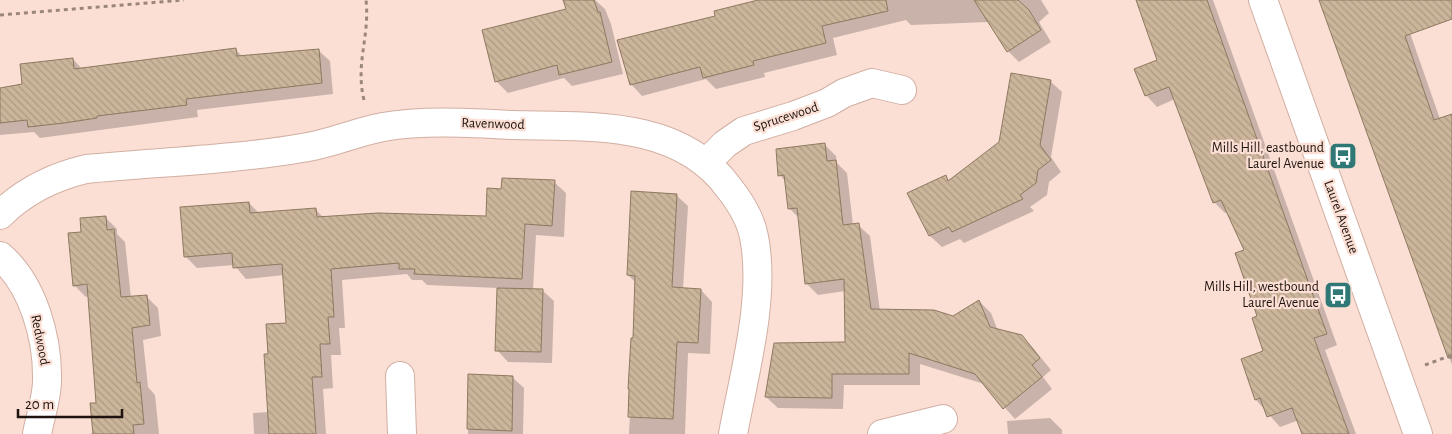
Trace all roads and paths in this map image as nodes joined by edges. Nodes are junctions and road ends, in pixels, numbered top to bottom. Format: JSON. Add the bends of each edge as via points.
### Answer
{"nodes":[{"id":1,"x":184,"y":0,"type":"edge"},
{"id":2,"x":366,"y":0,"type":"edge"},
{"id":3,"x":1263,"y":0,"type":"edge"},
{"id":4,"x":0,"y":15,"type":"edge"},
{"id":5,"x":902,"y":90,"type":"dead end"},
{"id":6,"x":365,"y":106,"type":"dead end"},
{"id":7,"x":707,"y":162,"type":"junction"},
{"id":8,"x":0,"y":215,"type":"edge"},
{"id":9,"x":0,"y":256,"type":"edge"},
{"id":10,"x":400,"y":376,"type":"dead end"},
{"id":11,"x":943,"y":419,"type":"dead end"},
{"id":12,"x":912,"y":431,"type":"edge"},
{"id":13,"x":37,"y":434,"type":"edge"},
{"id":14,"x":402,"y":434,"type":"edge"},
{"id":15,"x":734,"y":434,"type":"edge"},
{"id":16,"x":882,"y":434,"type":"edge"},
{"id":17,"x":1418,"y":434,"type":"edge"}],
"edges":[{"from":1,"to":4,"type":"path"},
{"from":2,"to":6,"type":"path","via":[[367,31],[359,69]]},
{"from":3,"to":17,"type":"street","name":"Laurel Avenue"},
{"from":5,"to":7,"type":"street","name":"Sprucewood","via":[[872,84],[844,93],[793,116],[744,131]]},
{"from":7,"to":8,"type":"street","name":"Ravenwood","via":[[663,138],[610,127],[435,122],[382,128],[302,148],[86,169],[40,185]]},
{"from":7,"to":15,"type":"street","name":"Ravenwood","via":[[737,197],[755,245],[756,306]]},
{"from":9,"to":13,"type":"street","name":"Redwood","via":[[13,267],[37,314],[47,382]]},
{"from":10,"to":14,"type":"street"},
{"from":11,"to":12,"type":"street"},
{"from":12,"to":16,"type":"street"}]}
